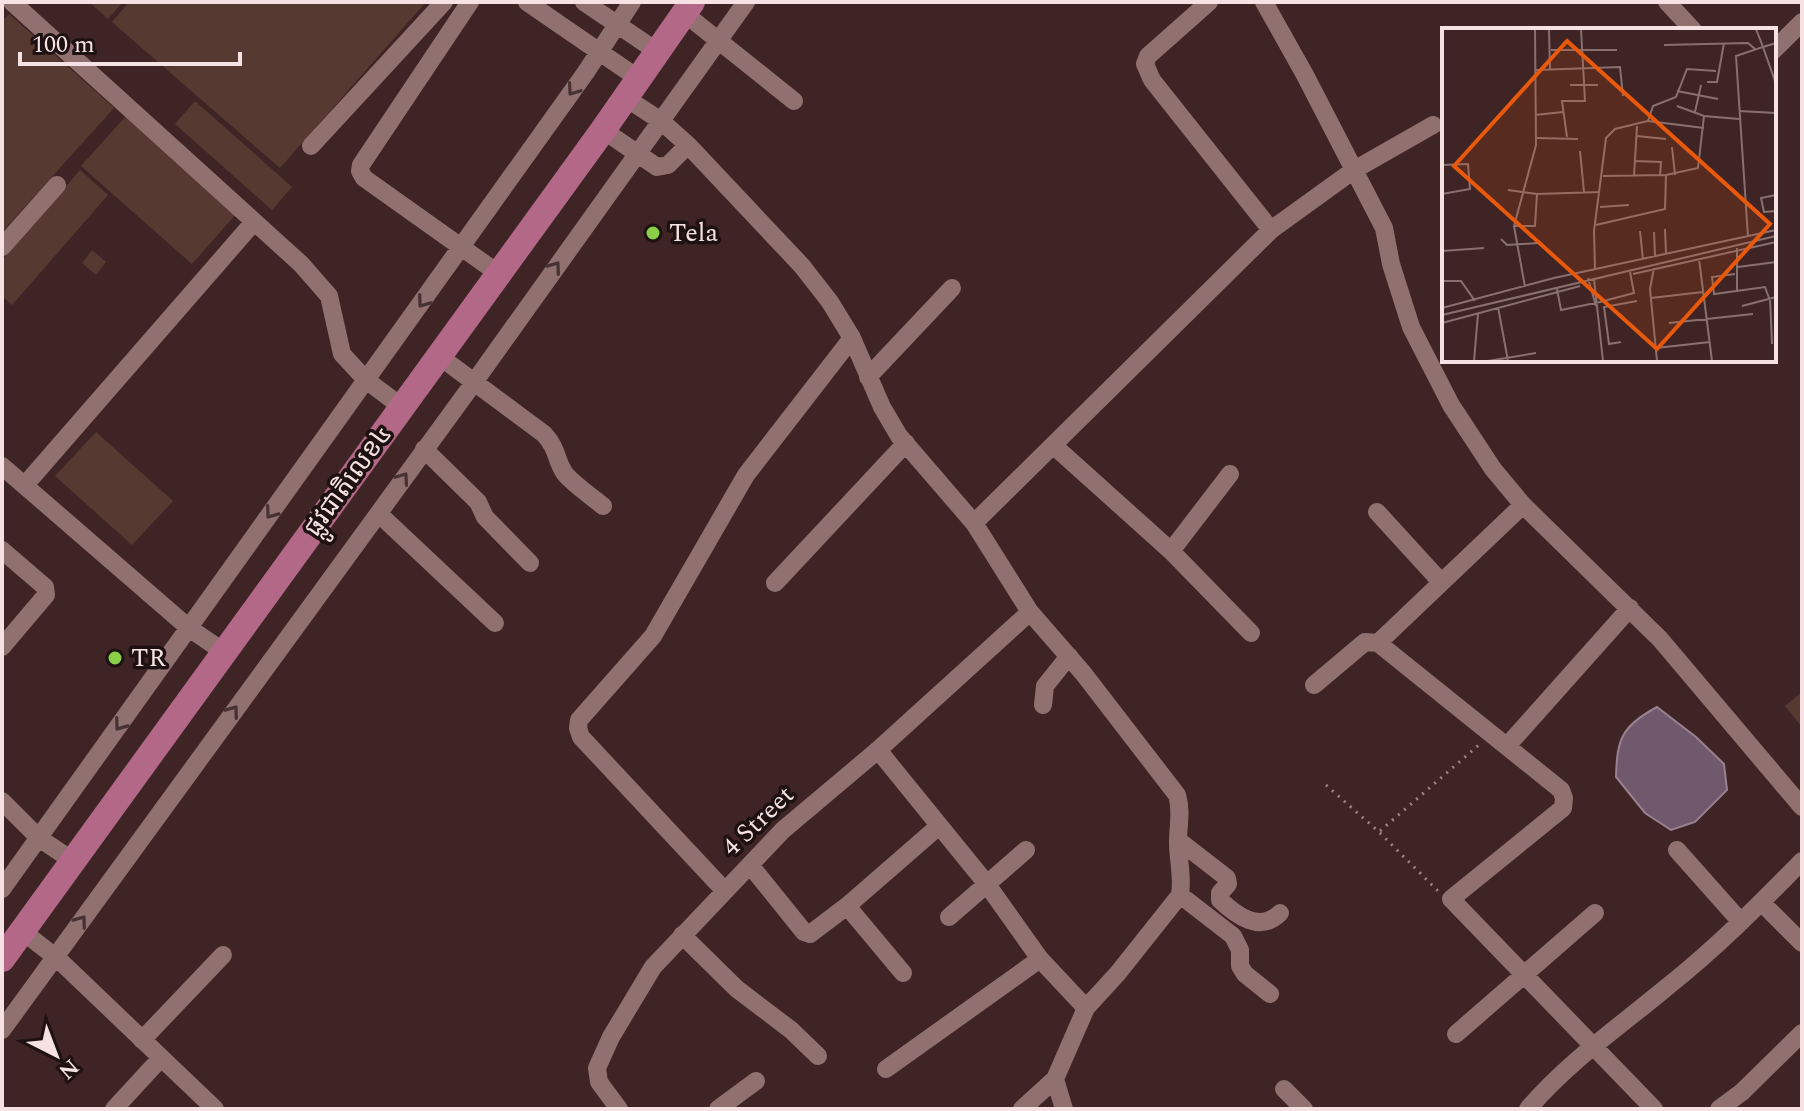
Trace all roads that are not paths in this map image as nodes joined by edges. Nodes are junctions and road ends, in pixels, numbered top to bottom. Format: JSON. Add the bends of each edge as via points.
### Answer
{"nodes":[{"id":1,"x":10,"y":2,"type":"edge"},
{"id":2,"x":444,"y":2,"type":"edge"},
{"id":3,"x":470,"y":2,"type":"edge"},
{"id":4,"x":527,"y":2,"type":"edge"},
{"id":5,"x":584,"y":2,"type":"edge"},
{"id":6,"x":632,"y":2,"type":"edge"},
{"id":7,"x":746,"y":2,"type":"edge"},
{"id":8,"x":1209,"y":2,"type":"edge"},
{"id":9,"x":1264,"y":2,"type":"edge"},
{"id":10,"x":1667,"y":2,"type":"edge"},
{"id":11,"x":2,"y":8,"type":"edge"},
{"id":12,"x":688,"y":8,"type":"edge"},
{"id":13,"x":1802,"y":22,"type":"edge"},
{"id":14,"x":617,"y":25,"type":"junction"},
{"id":15,"x":1691,"y":28,"type":"edge"},
{"id":16,"x":719,"y":41,"type":"junction"},
{"id":17,"x":1776,"y":48,"type":"edge"},
{"id":18,"x":599,"y":52,"type":"junction"},
{"id":19,"x":658,"y":52,"type":"junction"},
{"id":20,"x":633,"y":88,"type":"junction"},
{"id":21,"x":794,"y":101,"type":"dead end"},
{"id":22,"x":661,"y":121,"type":"junction"},
{"id":23,"x":1433,"y":125,"type":"dead end"},
{"id":24,"x":603,"y":130,"type":"junction"},
{"id":25,"x":688,"y":145,"type":"junction"},
{"id":26,"x":311,"y":146,"type":"dead end"},
{"id":27,"x":636,"y":154,"type":"junction"},
{"id":28,"x":1354,"y":170,"type":"junction"},
{"id":29,"x":57,"y":185,"type":"dead end"},
{"id":30,"x":253,"y":223,"type":"junction"},
{"id":31,"x":1271,"y":230,"type":"junction"},
{"id":32,"x":2,"y":247,"type":"edge"},
{"id":33,"x":461,"y":247,"type":"junction"},
{"id":34,"x":499,"y":274,"type":"junction"},
{"id":35,"x":952,"y":288,"type":"dead end"},
{"id":36,"x":852,"y":338,"type":"junction"},
{"id":37,"x":439,"y":356,"type":"junction"},
{"id":38,"x":868,"y":377,"type":"junction"},
{"id":39,"x":366,"y":380,"type":"junction"},
{"id":40,"x":475,"y":381,"type":"junction"},
{"id":41,"x":402,"y":407,"type":"junction"},
{"id":42,"x":906,"y":443,"type":"junction"},
{"id":43,"x":1053,"y":445,"type":"junction"},
{"id":44,"x":424,"y":449,"type":"junction"},
{"id":45,"x":2,"y":466,"type":"edge"},
{"id":46,"x":1230,"y":474,"type":"dead end"},
{"id":47,"x":25,"y":485,"type":"junction"},
{"id":48,"x":1523,"y":505,"type":"junction"},
{"id":49,"x":603,"y":506,"type":"dead end"},
{"id":50,"x":1377,"y":512,"type":"dead end"},
{"id":51,"x":379,"y":514,"type":"junction"},
{"id":52,"x":974,"y":523,"type":"junction"},
{"id":53,"x":2,"y":550,"type":"edge"},
{"id":54,"x":1171,"y":551,"type":"junction"},
{"id":55,"x":530,"y":563,"type":"dead end"},
{"id":56,"x":1441,"y":582,"type":"junction"},
{"id":57,"x":775,"y":583,"type":"dead end"},
{"id":58,"x":1630,"y":608,"type":"junction"},
{"id":59,"x":1030,"y":612,"type":"junction"},
{"id":60,"x":495,"y":623,"type":"dead end"},
{"id":61,"x":189,"y":628,"type":"junction"},
{"id":62,"x":1251,"y":633,"type":"dead end"},
{"id":63,"x":1378,"y":643,"type":"junction"},
{"id":64,"x":2,"y":647,"type":"edge"},
{"id":65,"x":224,"y":652,"type":"junction"},
{"id":66,"x":1069,"y":656,"type":"junction"},
{"id":67,"x":1314,"y":685,"type":"dead end"},
{"id":68,"x":1043,"y":705,"type":"dead end"},
{"id":69,"x":1500,"y":740,"type":"junction"},
{"id":70,"x":878,"y":750,"type":"junction"},
{"id":71,"x":2,"y":801,"type":"edge"},
{"id":72,"x":1802,"y":807,"type":"edge"},
{"id":73,"x":939,"y":826,"type":"junction"},
{"id":74,"x":39,"y":838,"type":"junction"},
{"id":75,"x":1178,"y":840,"type":"junction"},
{"id":76,"x":1026,"y":850,"type":"dead end"},
{"id":77,"x":1677,"y":850,"type":"dead end"},
{"id":78,"x":73,"y":861,"type":"junction"},
{"id":79,"x":1802,"y":861,"type":"edge"},
{"id":80,"x":750,"y":865,"type":"junction"},
{"id":81,"x":986,"y":883,"type":"junction"},
{"id":82,"x":2,"y":889,"type":"edge"},
{"id":83,"x":724,"y":890,"type":"junction"},
{"id":84,"x":1180,"y":895,"type":"junction"},
{"id":85,"x":1762,"y":903,"type":"junction"},
{"id":86,"x":847,"y":906,"type":"junction"},
{"id":87,"x":1280,"y":913,"type":"dead end"},
{"id":88,"x":1595,"y":913,"type":"dead end"},
{"id":89,"x":949,"y":917,"type":"dead end"},
{"id":90,"x":1741,"y":922,"type":"junction"},
{"id":91,"x":22,"y":931,"type":"junction"},
{"id":92,"x":682,"y":935,"type":"junction"},
{"id":93,"x":1802,"y":943,"type":"edge"},
{"id":94,"x":223,"y":955,"type":"dead end"},
{"id":95,"x":55,"y":956,"type":"junction"},
{"id":96,"x":2,"y":959,"type":"edge"},
{"id":97,"x":1040,"y":959,"type":"junction"},
{"id":98,"x":903,"y":973,"type":"dead end"},
{"id":99,"x":1523,"y":974,"type":"junction"},
{"id":100,"x":1270,"y":994,"type":"dead end"},
{"id":101,"x":1086,"y":1008,"type":"junction"},
{"id":102,"x":2,"y":1030,"type":"edge"},
{"id":103,"x":1802,"y":1033,"type":"edge"},
{"id":104,"x":1456,"y":1034,"type":"dead end"},
{"id":105,"x":142,"y":1040,"type":"junction"},
{"id":106,"x":1593,"y":1045,"type":"junction"},
{"id":107,"x":818,"y":1056,"type":"dead end"},
{"id":108,"x":161,"y":1058,"type":"junction"},
{"id":109,"x":886,"y":1069,"type":"dead end"},
{"id":110,"x":1055,"y":1079,"type":"junction"},
{"id":111,"x":756,"y":1081,"type":"dead end"},
{"id":112,"x":1284,"y":1089,"type":"dead end"},
{"id":113,"x":114,"y":1109,"type":"edge"},
{"id":114,"x":215,"y":1109,"type":"edge"},
{"id":115,"x":619,"y":1109,"type":"edge"},
{"id":116,"x":718,"y":1109,"type":"edge"},
{"id":117,"x":1022,"y":1109,"type":"edge"},
{"id":118,"x":1064,"y":1109,"type":"edge"},
{"id":119,"x":1304,"y":1109,"type":"edge"},
{"id":120,"x":1528,"y":1109,"type":"edge"},
{"id":121,"x":1654,"y":1109,"type":"edge"},
{"id":122,"x":1719,"y":1109,"type":"edge"}],
"edges":[{"from":1,"to":11,"type":"street"},
{"from":1,"to":30,"type":"street"},
{"from":2,"to":26,"type":"street"},
{"from":3,"to":33,"type":"street","via":[[360,171]]},
{"from":4,"to":18,"type":"street"},
{"from":5,"to":14,"type":"street"},
{"from":6,"to":14,"type":"street"},
{"from":7,"to":16,"type":"street"},
{"from":8,"to":31,"type":"street","via":[[1145,64],[1152,80]]},
{"from":9,"to":28,"type":"street"},
{"from":10,"to":15,"type":"street"},
{"from":12,"to":16,"type":"street"},
{"from":12,"to":19,"type":"highway","name":"ផ្លូវជាតិលេខ៤"},
{"from":13,"to":17,"type":"street"},
{"from":14,"to":18,"type":"street"},
{"from":14,"to":19,"type":"street"},
{"from":16,"to":21,"type":"street"},
{"from":16,"to":22,"type":"street"},
{"from":18,"to":20,"type":"street"},
{"from":18,"to":33,"type":"street","one_way":true},
{"from":19,"to":20,"type":"highway","name":"ផ្លូវជាតិលេខ៤"},
{"from":20,"to":22,"type":"street"},
{"from":20,"to":24,"type":"highway","name":"ផ្លូវជាតិលេខ៤"},
{"from":22,"to":25,"type":"street"},
{"from":22,"to":27,"type":"street"},
{"from":23,"to":28,"type":"street"},
{"from":24,"to":27,"type":"street"},
{"from":24,"to":34,"type":"highway","name":"ផ្លូវជាតិលេខ៤"},
{"from":25,"to":27,"type":"street","via":[[668,165],[657,167]]},
{"from":25,"to":36,"type":"street","via":[[802,266]]},
{"from":40,"to":27,"type":"street","one_way":true},
{"from":28,"to":31,"type":"street"},
{"from":28,"to":48,"type":"street","via":[[1384,228],[1411,327],[1451,405]]},
{"from":29,"to":32,"type":"street"},
{"from":30,"to":39,"type":"street","via":[[329,296],[342,354]]},
{"from":30,"to":47,"type":"street"},
{"from":31,"to":43,"type":"street"},
{"from":33,"to":34,"type":"street"},
{"from":33,"to":39,"type":"street","one_way":true},
{"from":34,"to":37,"type":"highway","name":"ផ្លូវជាតិលេខ៤"},
{"from":35,"to":38,"type":"street"},
{"from":36,"to":38,"type":"street"},
{"from":36,"to":83,"type":"street","via":[[746,475],[653,636],[579,720],[581,737]]},
{"from":37,"to":40,"type":"street"},
{"from":37,"to":41,"type":"highway","name":"ផ្លូវជាតិលេខ៤"},
{"from":38,"to":42,"type":"street"},
{"from":39,"to":41,"type":"street"},
{"from":39,"to":61,"type":"street","one_way":true},
{"from":40,"to":44,"type":"street"},
{"from":40,"to":49,"type":"street","via":[[544,434],[556,446],[567,475]]},
{"from":41,"to":65,"type":"highway","name":"ផ្លូវជាតិលេខ៤"},
{"from":42,"to":52,"type":"street"},
{"from":42,"to":57,"type":"street"},
{"from":43,"to":52,"type":"street"},
{"from":43,"to":54,"type":"street"},
{"from":51,"to":44,"type":"street","one_way":true},
{"from":44,"to":55,"type":"street"},
{"from":45,"to":47,"type":"street"},
{"from":46,"to":54,"type":"street"},
{"from":47,"to":61,"type":"street"},
{"from":48,"to":56,"type":"street"},
{"from":48,"to":58,"type":"street"},
{"from":50,"to":56,"type":"street"},
{"from":51,"to":60,"type":"street"},
{"from":95,"to":51,"type":"street","one_way":true},
{"from":52,"to":59,"type":"street"},
{"from":53,"to":64,"type":"street","via":[[45,587],[46,595]]},
{"from":54,"to":62,"type":"street"},
{"from":56,"to":63,"type":"street"},
{"from":58,"to":69,"type":"street"},
{"from":58,"to":72,"type":"street"},
{"from":59,"to":66,"type":"street"},
{"from":59,"to":70,"type":"street","name":"4 Street"},
{"from":61,"to":65,"type":"street"},
{"from":61,"to":74,"type":"street","one_way":true},
{"from":63,"to":67,"type":"street","via":[[1365,642]]},
{"from":63,"to":69,"type":"street"},
{"from":65,"to":78,"type":"highway","name":"ផ្លូវជាតិលេខ៤"},
{"from":66,"to":68,"type":"street","via":[[1045,686]]},
{"from":66,"to":75,"type":"street","via":[[1177,795]]},
{"from":69,"to":99,"type":"street","via":[[1561,790],[1563,808],[1451,899]]},
{"from":70,"to":73,"type":"street"},
{"from":70,"to":80,"type":"street","name":"4 Street"},
{"from":71,"to":74,"type":"street"},
{"from":73,"to":81,"type":"street"},
{"from":73,"to":86,"type":"street"},
{"from":74,"to":78,"type":"street"},
{"from":74,"to":82,"type":"street"},
{"from":75,"to":84,"type":"street"},
{"from":75,"to":87,"type":"street","via":[[1227,878],[1220,900],[1246,920],[1272,922]]},
{"from":76,"to":81,"type":"street"},
{"from":77,"to":90,"type":"street"},
{"from":78,"to":91,"type":"highway","name":"ផ្លូវជាតិលេខ៤"},
{"from":79,"to":85,"type":"street"},
{"from":80,"to":83,"type":"street","name":"4 Street"},
{"from":80,"to":86,"type":"street","via":[[804,932],[815,933]]},
{"from":81,"to":89,"type":"street"},
{"from":81,"to":97,"type":"street"},
{"from":83,"to":92,"type":"street","name":"4 Street"},
{"from":84,"to":100,"type":"street","via":[[1233,936],[1245,974]]},
{"from":84,"to":101,"type":"street"},
{"from":85,"to":90,"type":"street"},
{"from":85,"to":93,"type":"street"},
{"from":86,"to":98,"type":"street"},
{"from":88,"to":99,"type":"street"},
{"from":90,"to":106,"type":"street"},
{"from":91,"to":95,"type":"street"},
{"from":91,"to":96,"type":"highway","name":"ផ្លូវជាតិលេខ៤"},
{"from":92,"to":107,"type":"street"},
{"from":92,"to":115,"type":"street","name":"4 Street","via":[[645,979],[597,1068],[599,1082]]},
{"from":94,"to":105,"type":"street"},
{"from":95,"to":102,"type":"street"},
{"from":95,"to":105,"type":"street"},
{"from":97,"to":101,"type":"street"},
{"from":97,"to":109,"type":"street"},
{"from":99,"to":104,"type":"street"},
{"from":99,"to":106,"type":"street"},
{"from":101,"to":110,"type":"street"},
{"from":103,"to":122,"type":"street"},
{"from":105,"to":108,"type":"street"},
{"from":106,"to":120,"type":"street"},
{"from":106,"to":121,"type":"street"},
{"from":108,"to":113,"type":"street"},
{"from":108,"to":114,"type":"street"},
{"from":110,"to":117,"type":"street"},
{"from":110,"to":118,"type":"street"},
{"from":111,"to":116,"type":"street"},
{"from":112,"to":119,"type":"street"}]}
